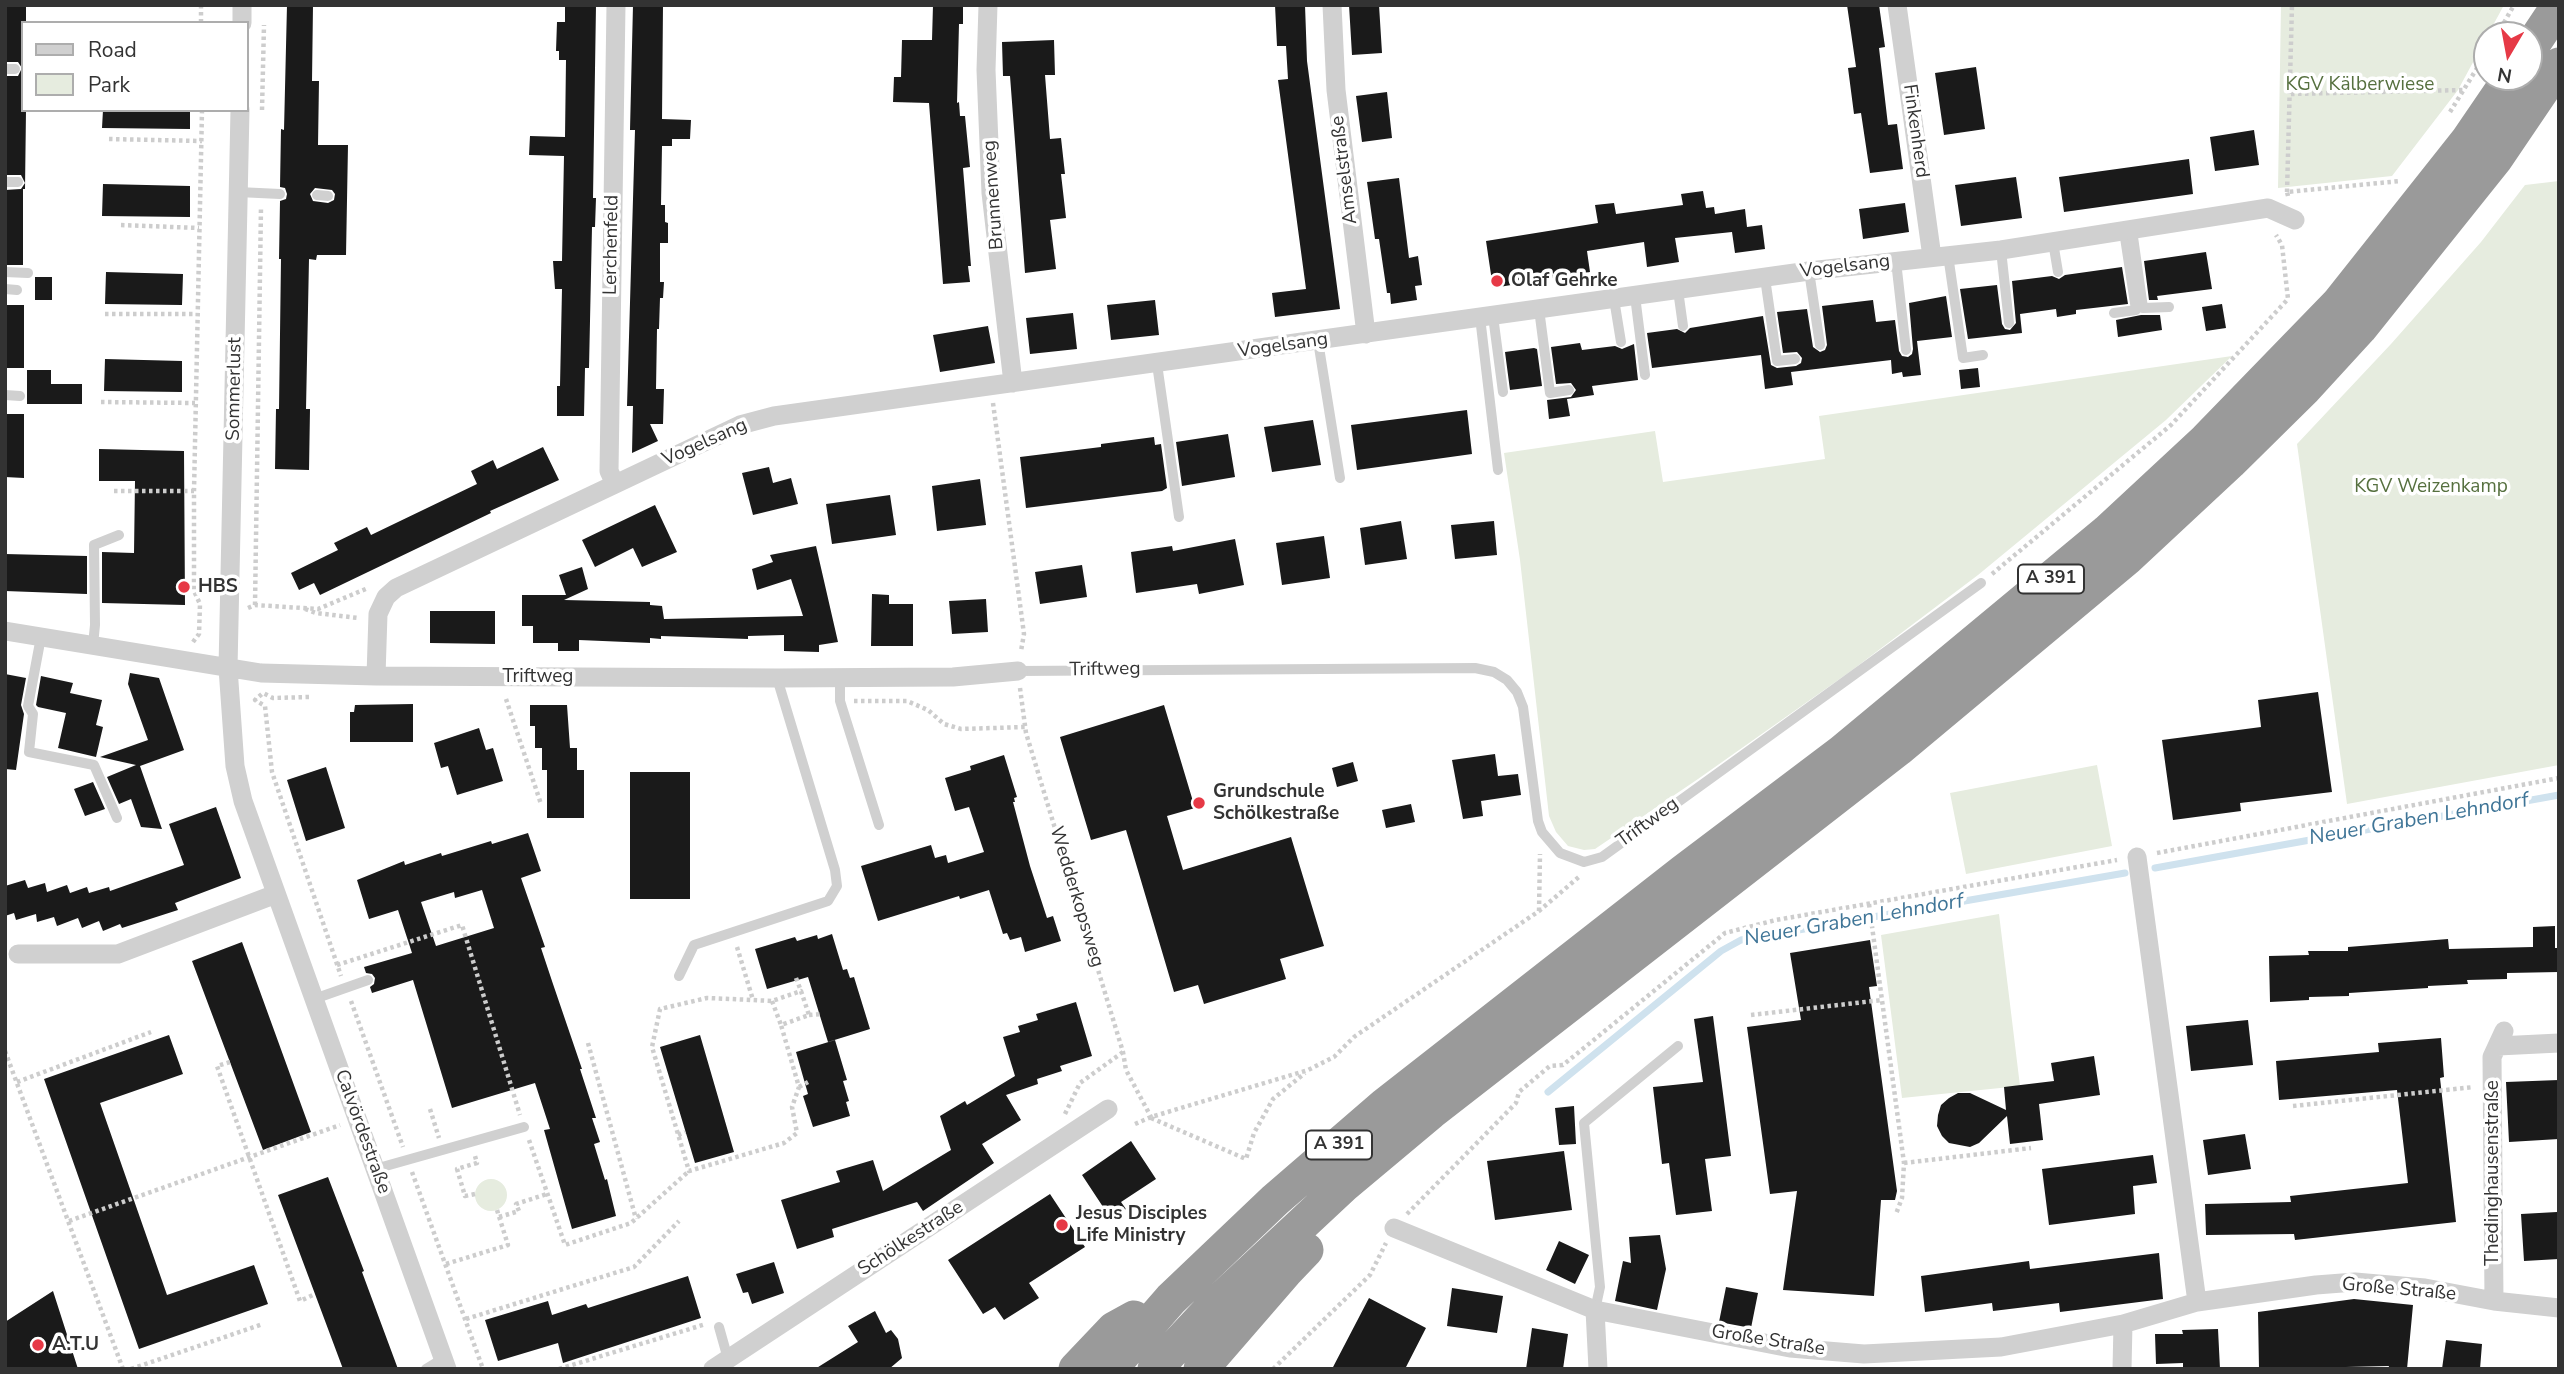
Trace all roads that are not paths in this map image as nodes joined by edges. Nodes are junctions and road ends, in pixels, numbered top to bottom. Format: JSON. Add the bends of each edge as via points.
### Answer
{"nodes":[{"id":1,"x":616,"y":5,"type":"edge"},
{"id":2,"x":988,"y":5,"type":"edge"},
{"id":3,"x":1332,"y":5,"type":"edge"},
{"id":4,"x":1897,"y":5,"type":"edge"},
{"id":5,"x":2559,"y":5,"type":"edge"},
{"id":6,"x":2543,"y":29,"type":"edge"},
{"id":7,"x":2559,"y":65,"type":"edge"},
{"id":8,"x":2501,"y":91,"type":"edge"},
{"id":9,"x":240,"y":112,"type":"edge"},
{"id":10,"x":5,"y":182,"type":"edge"},
{"id":11,"x":18,"y":183,"type":"dead end"},
{"id":12,"x":238,"y":192,"type":"junction"},
{"id":13,"x":280,"y":194,"type":"dead end"},
{"id":14,"x":2295,"y":220,"type":"road end"},
{"id":15,"x":2128,"y":231,"type":"junction"},
{"id":16,"x":2053,"y":242,"type":"junction"},
{"id":17,"x":2001,"y":250,"type":"junction"},
{"id":18,"x":1940,"y":256,"type":"junction"},
{"id":19,"x":1896,"y":261,"type":"junction"},
{"id":20,"x":1809,"y":271,"type":"junction"},
{"id":21,"x":5,"y":272,"type":"edge"},
{"id":22,"x":2058,"y":272,"type":"dead end"},
{"id":23,"x":28,"y":273,"type":"dead end"},
{"id":24,"x":1765,"y":278,"type":"junction"},
{"id":25,"x":5,"y":289,"type":"edge"},
{"id":26,"x":17,"y":290,"type":"dead end"},
{"id":27,"x":1678,"y":290,"type":"junction"},
{"id":28,"x":1635,"y":296,"type":"junction"},
{"id":29,"x":1614,"y":299,"type":"junction"},
{"id":30,"x":2169,"y":307,"type":"dead end"},
{"id":31,"x":1539,"y":309,"type":"junction"},
{"id":32,"x":2114,"y":313,"type":"dead end"},
{"id":33,"x":1486,"y":317,"type":"junction"},
{"id":34,"x":2009,"y":323,"type":"dead end"},
{"id":35,"x":1683,"y":326,"type":"dead end"},
{"id":36,"x":1366,"y":334,"type":"junction"},
{"id":37,"x":1318,"y":341,"type":"junction"},
{"id":38,"x":1621,"y":342,"type":"dead end"},
{"id":39,"x":1820,"y":345,"type":"dead end"},
{"id":40,"x":1906,"y":350,"type":"dead end"},
{"id":41,"x":1983,"y":355,"type":"dead end"},
{"id":42,"x":1795,"y":359,"type":"dead end"},
{"id":43,"x":1157,"y":364,"type":"junction"},
{"id":44,"x":1645,"y":375,"type":"dead end"},
{"id":45,"x":1013,"y":383,"type":"junction"},
{"id":46,"x":1569,"y":390,"type":"dead end"},
{"id":47,"x":1503,"y":392,"type":"dead end"},
{"id":48,"x":5,"y":395,"type":"edge"},
{"id":49,"x":20,"y":396,"type":"dead end"},
{"id":50,"x":1498,"y":470,"type":"dead end"},
{"id":51,"x":1340,"y":478,"type":"dead end"},
{"id":52,"x":615,"y":484,"type":"junction"},
{"id":53,"x":1179,"y":517,"type":"dead end"},
{"id":54,"x":119,"y":536,"type":"dead end"},
{"id":55,"x":1981,"y":583,"type":"road end"},
{"id":56,"x":5,"y":631,"type":"edge"},
{"id":57,"x":41,"y":636,"type":"junction"},
{"id":58,"x":93,"y":645,"type":"junction"},
{"id":59,"x":1019,"y":664,"type":"joint"},
{"id":60,"x":228,"y":668,"type":"junction"},
{"id":61,"x":376,"y":676,"type":"junction"},
{"id":62,"x":840,"y":677,"type":"junction"},
{"id":63,"x":777,"y":678,"type":"junction"},
{"id":64,"x":117,"y":818,"type":"dead end"},
{"id":65,"x":879,"y":825,"type":"dead end"},
{"id":66,"x":2137,"y":857,"type":"road end"},
{"id":67,"x":276,"y":894,"type":"junction"},
{"id":68,"x":18,"y":954,"type":"dead end"},
{"id":69,"x":679,"y":976,"type":"dead end"},
{"id":70,"x":368,"y":980,"type":"dead end"},
{"id":71,"x":314,"y":999,"type":"junction"},
{"id":72,"x":2559,"y":1043,"type":"edge"},
{"id":73,"x":1678,"y":1046,"type":"dead end"},
{"id":74,"x":1108,"y":1109,"type":"dead end"},
{"id":75,"x":1431,"y":1112,"type":"junction"},
{"id":76,"x":524,"y":1127,"type":"road end"},
{"id":77,"x":375,"y":1169,"type":"junction"},
{"id":78,"x":1394,"y":1228,"type":"road end"},
{"id":79,"x":1171,"y":1299,"type":"junction"},
{"id":80,"x":2494,"y":1301,"type":"junction"},
{"id":81,"x":2197,"y":1302,"type":"junction"},
{"id":82,"x":2559,"y":1308,"type":"edge"},
{"id":83,"x":1595,"y":1310,"type":"junction"},
{"id":84,"x":2123,"y":1324,"type":"junction"},
{"id":85,"x":719,"y":1327,"type":"road end"},
{"id":86,"x":445,"y":1364,"type":"edge"},
{"id":87,"x":720,"y":1364,"type":"edge"},
{"id":88,"x":426,"y":1369,"type":"edge"},
{"id":89,"x":1076,"y":1369,"type":"edge"},
{"id":90,"x":1110,"y":1369,"type":"edge"},
{"id":91,"x":1155,"y":1369,"type":"edge"},
{"id":92,"x":1200,"y":1369,"type":"edge"},
{"id":93,"x":1598,"y":1369,"type":"edge"},
{"id":94,"x":2122,"y":1369,"type":"edge"}],
"edges":[{"from":1,"to":52,"type":"street","name":"Lerchenfeld","via":[[609,471]]},
{"from":2,"to":45,"type":"street","name":"Brunnenweg","via":[[991,193]]},
{"from":3,"to":36,"type":"street","name":"Amselstraße","via":[[1336,90]]},
{"from":4,"to":18,"type":"street","name":"Finkenherd"},
{"from":5,"to":6,"type":"highway"},
{"from":7,"to":75,"type":"highway","number":"A 391","via":[[2496,158],[2360,328],[2240,453],[2139,547],[1898,749]]},
{"from":8,"to":79,"type":"highway","number":"A 391","via":[[2338,304],[2206,440],[2107,532],[1842,752],[1385,1105]]},
{"from":9,"to":12,"type":"street","name":"Sommerlust"},
{"from":10,"to":11,"type":"lane"},
{"from":12,"to":13,"type":"lane"},
{"from":12,"to":60,"type":"street","name":"Sommerlust"},
{"from":14,"to":15,"type":"street","name":"Vogelsang","via":[[2268,208]]},
{"from":15,"to":16,"type":"street","name":"Vogelsang"},
{"from":15,"to":30,"type":"lane","via":[[2143,308]]},
{"from":15,"to":32,"type":"lane","via":[[2136,310]]},
{"from":16,"to":17,"type":"street","name":"Vogelsang"},
{"from":16,"to":22,"type":"lane"},
{"from":17,"to":18,"type":"street","name":"Vogelsang"},
{"from":17,"to":34,"type":"lane"},
{"from":18,"to":19,"type":"street","name":"Vogelsang"},
{"from":18,"to":41,"type":"lane","via":[[1963,358]]},
{"from":19,"to":20,"type":"street","name":"Vogelsang"},
{"from":19,"to":40,"type":"lane"},
{"from":20,"to":24,"type":"street","name":"Vogelsang"},
{"from":20,"to":39,"type":"lane"},
{"from":21,"to":23,"type":"lane"},
{"from":24,"to":27,"type":"street","name":"Vogelsang"},
{"from":24,"to":42,"type":"lane","via":[[1777,361]]},
{"from":25,"to":26,"type":"lane"},
{"from":27,"to":28,"type":"street","name":"Vogelsang"},
{"from":27,"to":35,"type":"lane"},
{"from":28,"to":29,"type":"street","name":"Vogelsang"},
{"from":28,"to":44,"type":"lane"},
{"from":29,"to":31,"type":"street","name":"Vogelsang"},
{"from":29,"to":38,"type":"lane"},
{"from":31,"to":33,"type":"street","name":"Vogelsang"},
{"from":31,"to":46,"type":"lane","via":[[1550,393]]},
{"from":33,"to":36,"type":"street","name":"Vogelsang"},
{"from":33,"to":47,"type":"lane"},
{"from":33,"to":50,"type":"lane"},
{"from":36,"to":37,"type":"street","name":"Vogelsang"},
{"from":37,"to":43,"type":"street","name":"Vogelsang"},
{"from":37,"to":51,"type":"lane"},
{"from":43,"to":45,"type":"street","name":"Vogelsang"},
{"from":43,"to":53,"type":"lane"},
{"from":45,"to":52,"type":"street","name":"Vogelsang","via":[[740,425]]},
{"from":48,"to":49,"type":"lane"},
{"from":52,"to":61,"type":"street","name":"Vogelsang","via":[[396,588],[378,614]]},
{"from":54,"to":58,"type":"lane","via":[[94,545]]},
{"from":55,"to":59,"type":"lane","name":"Triftweg","via":[[1602,857],[1584,862],[1560,853],[1542,832],[1523,707],[1517,692],[1494,672],[1475,668]]},
{"from":56,"to":57,"type":"street","name":"Triftweg"},
{"from":57,"to":58,"type":"street","name":"Triftweg"},
{"from":57,"to":64,"type":"lane","via":[[28,706],[33,714],[29,752],[94,765]]},
{"from":58,"to":60,"type":"street","name":"Triftweg"},
{"from":59,"to":62,"type":"street","name":"Triftweg","via":[[953,677]]},
{"from":60,"to":61,"type":"street","name":"Triftweg"},
{"from":60,"to":67,"type":"street","name":"Calvördestraße","via":[[237,777]]},
{"from":61,"to":63,"type":"street","name":"Triftweg"},
{"from":62,"to":63,"type":"street","name":"Triftweg"},
{"from":62,"to":65,"type":"lane","via":[[840,701]]},
{"from":63,"to":69,"type":"lane","via":[[837,886],[828,901],[694,945]]},
{"from":66,"to":81,"type":"street"},
{"from":67,"to":68,"type":"street","via":[[118,954]]},
{"from":67,"to":71,"type":"street","name":"Calvördestraße"},
{"from":70,"to":71,"type":"lane"},
{"from":71,"to":77,"type":"street","name":"Calvördestraße"},
{"from":72,"to":80,"type":"street","name":"Thedinghausenstraße","via":[[2501,1038],[2492,1057]]},
{"from":73,"to":83,"type":"lane","via":[[1584,1123],[1600,1287]]},
{"from":74,"to":87,"type":"street","name":"Schölkestraße"},
{"from":75,"to":91,"type":"highway","number":"A 391","via":[[1210,1310]]},
{"from":75,"to":92,"type":"highway","via":[[1416,1146],[1285,1272]]},
{"from":76,"to":77,"type":"lane"},
{"from":77,"to":86,"type":"street","name":"Calvördestraße"},
{"from":78,"to":83,"type":"street","name":"Große Straße"},
{"from":79,"to":89,"type":"highway","via":[[1114,1328]]},
{"from":79,"to":90,"type":"highway","number":"A 391"},
{"from":80,"to":81,"type":"street","name":"Große Straße","via":[[2425,1288],[2355,1282]]},
{"from":80,"to":82,"type":"street","name":"Große Straße"},
{"from":81,"to":84,"type":"street","name":"Große Straße"},
{"from":83,"to":84,"type":"street","name":"Große Straße","via":[[1790,1348],[1864,1354],[2001,1347]]},
{"from":83,"to":93,"type":"street"},
{"from":84,"to":94,"type":"street"},
{"from":85,"to":87,"type":"lane"},
{"from":86,"to":88,"type":"lane"}]}
